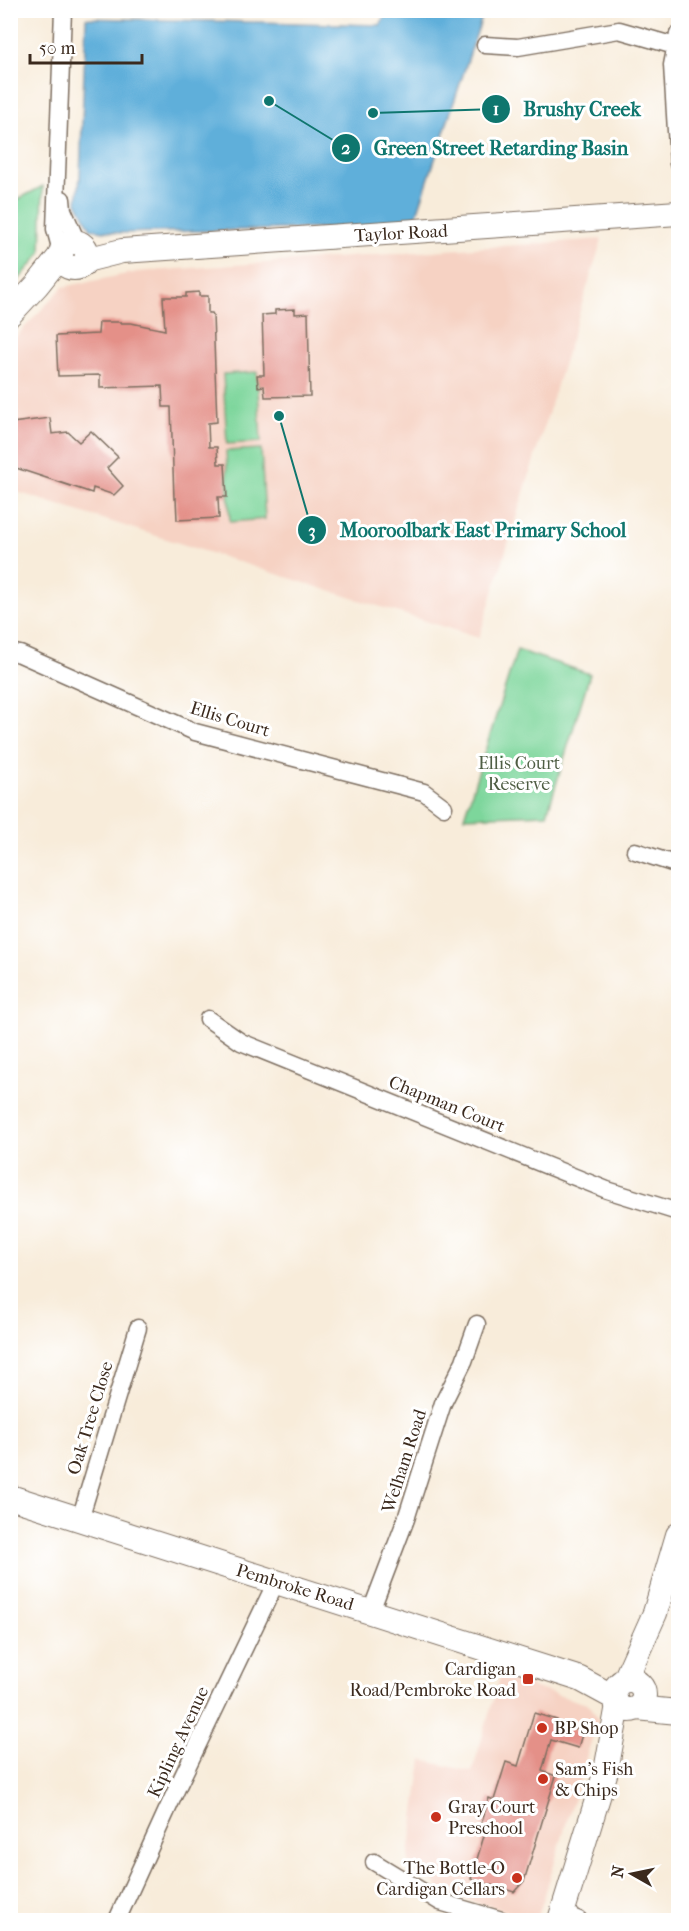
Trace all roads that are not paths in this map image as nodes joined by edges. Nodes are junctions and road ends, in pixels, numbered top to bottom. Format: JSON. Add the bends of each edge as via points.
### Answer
{"nodes":[{"id":1,"x":63,"y":10,"type":"edge"},
{"id":2,"x":677,"y":40,"type":"edge"},
{"id":3,"x":485,"y":45,"type":"dead end"},
{"id":4,"x":678,"y":164,"type":"edge"},
{"id":5,"x":678,"y":213,"type":"edge"},
{"id":6,"x":73,"y":254,"type":"junction"},
{"id":7,"x":10,"y":314,"type":"edge"},
{"id":8,"x":10,"y":652,"type":"edge"},
{"id":9,"x":444,"y":807,"type":"dead end"},
{"id":10,"x":635,"y":851,"type":"dead end"},
{"id":11,"x":678,"y":865,"type":"edge"},
{"id":12,"x":208,"y":1019,"type":"dead end"},
{"id":13,"x":678,"y":1212,"type":"edge"},
{"id":14,"x":477,"y":1324,"type":"dead end"},
{"id":15,"x":138,"y":1328,"type":"dead end"},
{"id":16,"x":10,"y":1497,"type":"edge"},
{"id":17,"x":80,"y":1519,"type":"junction"},
{"id":18,"x":678,"y":1535,"type":"edge"},
{"id":19,"x":276,"y":1582,"type":"junction"},
{"id":20,"x":371,"y":1611,"type":"junction"},
{"id":21,"x":629,"y":1695,"type":"junction"},
{"id":22,"x":678,"y":1711,"type":"edge"},
{"id":23,"x":374,"y":1862,"type":"dead end"},
{"id":24,"x":567,"y":1918,"type":"edge"},
{"id":25,"x":117,"y":1920,"type":"edge"},
{"id":26,"x":502,"y":1920,"type":"edge"}],
"edges":[{"from":1,"to":6,"type":"street","via":[[55,229]]},
{"from":2,"to":3,"type":"street","via":[[619,30],[518,46]]},
{"from":2,"to":4,"type":"street","via":[[672,65]]},
{"from":5,"to":6,"type":"street","name":"Taylor Road"},
{"from":6,"to":7,"type":"street"},
{"from":8,"to":9,"type":"street","name":"Ellis Court","via":[[195,732],[424,792]]},
{"from":10,"to":11,"type":"street"},
{"from":12,"to":13,"type":"street","name":"Chapman Court","via":[[241,1042],[607,1190]]},
{"from":14,"to":20,"type":"street","name":"Welham Road","via":[[464,1361],[442,1403],[406,1519]]},
{"from":15,"to":17,"type":"street","name":"Oak Tree Close"},
{"from":16,"to":17,"type":"street","name":"Pembroke Road"},
{"from":17,"to":19,"type":"street","name":"Pembroke Road"},
{"from":18,"to":21,"type":"street"},
{"from":19,"to":20,"type":"street","name":"Pembroke Road"},
{"from":19,"to":25,"type":"street","name":"Kipling Avenue"},
{"from":20,"to":21,"type":"street","name":"Pembroke Road"},
{"from":21,"to":22,"type":"street","name":"Pembroke Road"},
{"from":21,"to":24,"type":"street"},
{"from":23,"to":26,"type":"street","via":[[440,1902]]}]}
